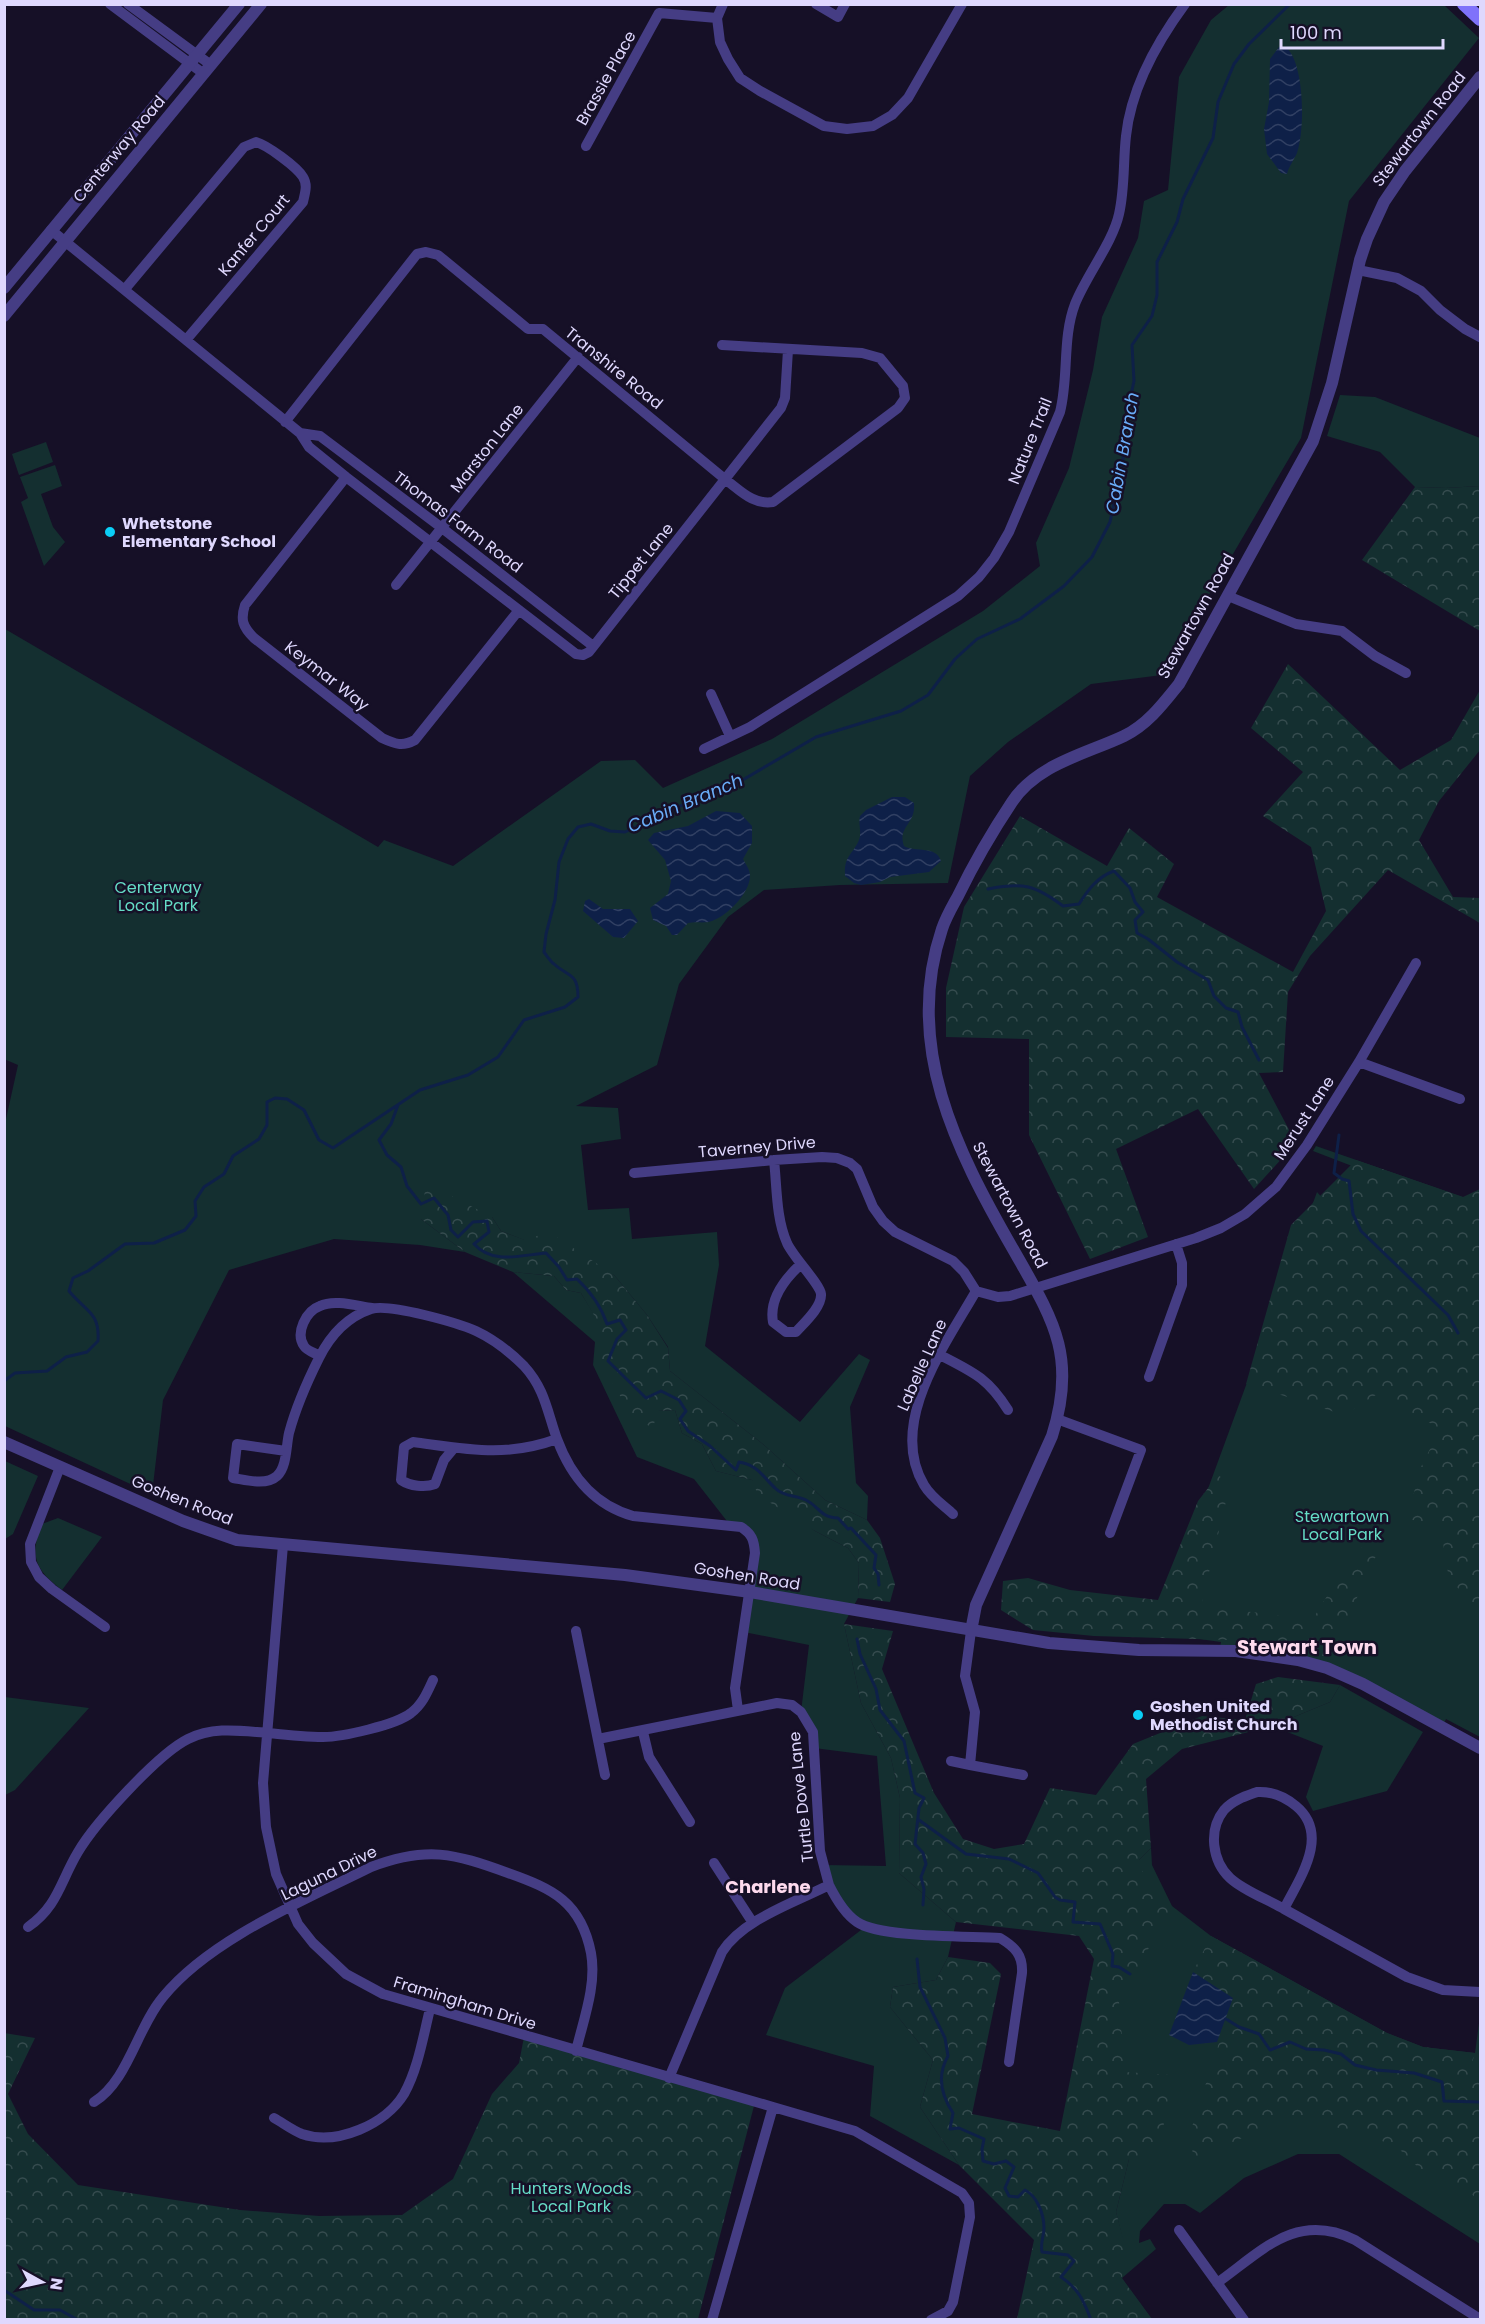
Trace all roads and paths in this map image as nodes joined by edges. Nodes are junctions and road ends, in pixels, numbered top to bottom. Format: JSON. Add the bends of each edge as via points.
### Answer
{"nodes":[{"id":1,"x":110,"y":4,"type":"edge"},
{"id":2,"x":128,"y":4,"type":"edge"},
{"id":3,"x":239,"y":4,"type":"edge"},
{"id":4,"x":261,"y":4,"type":"edge"},
{"id":5,"x":723,"y":4,"type":"edge"},
{"id":6,"x":816,"y":4,"type":"edge"},
{"id":7,"x":846,"y":4,"type":"edge"},
{"id":8,"x":962,"y":4,"type":"edge"},
{"id":9,"x":1185,"y":4,"type":"edge"},
{"id":10,"x":1464,"y":4,"type":"edge"},
{"id":11,"x":717,"y":18,"type":"junction"},
{"id":12,"x":1480,"y":19,"type":"edge"},
{"id":13,"x":194,"y":60,"type":"junction"},
{"id":14,"x":207,"y":70,"type":"junction"},
{"id":15,"x":1480,"y":77,"type":"edge"},
{"id":16,"x":586,"y":146,"type":"dead end"},
{"id":17,"x":51,"y":230,"type":"junction"},
{"id":18,"x":64,"y":241,"type":"junction"},
{"id":19,"x":1358,"y":270,"type":"junction"},
{"id":20,"x":4,"y":288,"type":"edge"},
{"id":21,"x":125,"y":289,"type":"junction"},
{"id":22,"x":4,"y":316,"type":"edge"},
{"id":23,"x":1480,"y":337,"type":"edge"},
{"id":24,"x":186,"y":340,"type":"junction"},
{"id":25,"x":722,"y":345,"type":"dead end"},
{"id":26,"x":788,"y":350,"type":"junction"},
{"id":27,"x":578,"y":357,"type":"junction"},
{"id":28,"x":285,"y":422,"type":"junction"},
{"id":29,"x":300,"y":433,"type":"junction"},
{"id":30,"x":346,"y":477,"type":"junction"},
{"id":31,"x":726,"y":480,"type":"junction"},
{"id":32,"x":442,"y":528,"type":"junction"},
{"id":33,"x":430,"y":543,"type":"junction"},
{"id":34,"x":396,"y":585,"type":"dead end"},
{"id":35,"x":1228,"y":596,"type":"junction"},
{"id":36,"x":519,"y":610,"type":"junction"},
{"id":37,"x":593,"y":646,"type":"junction"},
{"id":38,"x":576,"y":654,"type":"joint"},
{"id":39,"x":1406,"y":673,"type":"dead end"},
{"id":40,"x":711,"y":694,"type":"dead end"},
{"id":41,"x":730,"y":736,"type":"junction"},
{"id":42,"x":704,"y":748,"type":"dead end"},
{"id":43,"x":1416,"y":963,"type":"dead end"},
{"id":44,"x":1359,"y":1062,"type":"junction"},
{"id":45,"x":1460,"y":1099,"type":"dead end"},
{"id":46,"x":774,"y":1160,"type":"junction"},
{"id":47,"x":634,"y":1173,"type":"dead end"},
{"id":48,"x":1176,"y":1244,"type":"junction"},
{"id":49,"x":800,"y":1265,"type":"junction"},
{"id":50,"x":1034,"y":1287,"type":"junction"},
{"id":51,"x":976,"y":1291,"type":"junction"},
{"id":52,"x":372,"y":1308,"type":"junction"},
{"id":53,"x":940,"y":1355,"type":"junction"},
{"id":54,"x":320,"y":1356,"type":"junction"},
{"id":55,"x":1149,"y":1377,"type":"dead end"},
{"id":56,"x":1008,"y":1410,"type":"dead end"},
{"id":57,"x":1057,"y":1419,"type":"junction"},
{"id":58,"x":557,"y":1438,"type":"junction"},
{"id":59,"x":4,"y":1442,"type":"edge"},
{"id":60,"x":454,"y":1448,"type":"junction"},
{"id":61,"x":286,"y":1451,"type":"junction"},
{"id":62,"x":60,"y":1467,"type":"junction"},
{"id":63,"x":953,"y":1514,"type":"dead end"},
{"id":64,"x":1110,"y":1533,"type":"dead end"},
{"id":65,"x":283,"y":1545,"type":"junction"},
{"id":66,"x":750,"y":1592,"type":"junction"},
{"id":67,"x":105,"y":1627,"type":"dead end"},
{"id":68,"x":576,"y":1630,"type":"dead end"},
{"id":69,"x":971,"y":1631,"type":"junction"},
{"id":70,"x":433,"y":1680,"type":"dead end"},
{"id":71,"x":738,"y":1710,"type":"junction"},
{"id":72,"x":643,"y":1732,"type":"junction"},
{"id":73,"x":267,"y":1733,"type":"junction"},
{"id":74,"x":598,"y":1739,"type":"junction"},
{"id":75,"x":1480,"y":1748,"type":"edge"},
{"id":76,"x":951,"y":1761,"type":"dead end"},
{"id":77,"x":970,"y":1765,"type":"junction"},
{"id":78,"x":604,"y":1775,"type":"dead end"},
{"id":79,"x":1023,"y":1775,"type":"dead end"},
{"id":80,"x":690,"y":1822,"type":"dead end"},
{"id":81,"x":714,"y":1863,"type":"dead end"},
{"id":82,"x":830,"y":1885,"type":"junction"},
{"id":83,"x":291,"y":1908,"type":"junction"},
{"id":84,"x":1284,"y":1909,"type":"junction"},
{"id":85,"x":753,"y":1923,"type":"junction"},
{"id":86,"x":28,"y":1927,"type":"dead end"},
{"id":87,"x":1480,"y":1992,"type":"edge"},
{"id":88,"x":430,"y":2009,"type":"junction"},
{"id":89,"x":576,"y":2052,"type":"junction"},
{"id":90,"x":1009,"y":2062,"type":"dead end"},
{"id":91,"x":669,"y":2078,"type":"junction"},
{"id":92,"x":94,"y":2102,"type":"dead end"},
{"id":93,"x":773,"y":2107,"type":"junction"},
{"id":94,"x":274,"y":2118,"type":"dead end"},
{"id":95,"x":1179,"y":2230,"type":"dead end"},
{"id":96,"x":1217,"y":2283,"type":"junction"},
{"id":97,"x":712,"y":2319,"type":"edge"},
{"id":98,"x":931,"y":2319,"type":"edge"},
{"id":99,"x":1244,"y":2319,"type":"edge"},
{"id":100,"x":1480,"y":2319,"type":"edge"}],
"edges":[{"from":1,"to":13,"type":"street"},
{"from":2,"to":13,"type":"street"},
{"from":3,"to":13,"type":"street","name":"Centerway Road"},
{"from":4,"to":14,"type":"street","name":"Centerway Road"},
{"from":5,"to":11,"type":"street"},
{"from":6,"to":7,"type":"street","via":[[838,17]]},
{"from":8,"to":11,"type":"street","via":[[908,98],[892,115],[873,126],[847,129],[824,126],[740,78],[720,42]]},
{"from":9,"to":41,"type":"street","name":"Nature Trail","via":[[1167,29],[1135,95],[1126,135],[1118,217],[1075,304],[1060,412],[994,558],[958,596]]},
{"from":10,"to":12,"type":"main road"},
{"from":11,"to":16,"type":"street","name":"Brassie Place","via":[[659,13]]},
{"from":13,"to":14,"type":"street"},
{"from":13,"to":17,"type":"street","name":"Centerway Road"},
{"from":14,"to":18,"type":"street","name":"Centerway Road"},
{"from":15,"to":19,"type":"street","name":"Stewartown Road","via":[[1384,202]]},
{"from":17,"to":18,"type":"street","name":"Thomas Farm Road"},
{"from":17,"to":20,"type":"street","name":"Centerway Road"},
{"from":18,"to":21,"type":"street","name":"Thomas Farm Road"},
{"from":18,"to":22,"type":"street","name":"Centerway Road"},
{"from":19,"to":23,"type":"street","via":[[1397,278]]},
{"from":19,"to":35,"type":"street","name":"Stewartown Road","via":[[1332,383],[1313,441]]},
{"from":21,"to":24,"type":"street","name":"Thomas Farm Road"},
{"from":21,"to":24,"type":"street","name":"Kanfer Court","via":[[244,147],[256,142],[267,146],[303,177],[307,189],[303,201]]},
{"from":24,"to":28,"type":"street","name":"Thomas Farm Road"},
{"from":25,"to":26,"type":"street","name":"Transhire Road"},
{"from":26,"to":31,"type":"street","via":[[781,408]]},
{"from":26,"to":31,"type":"street","name":"Transhire Road","via":[[862,353],[880,358],[903,386],[905,398],[898,408],[773,502],[762,504],[751,499]]},
{"from":27,"to":28,"type":"street","name":"Transhire Road","via":[[543,329],[528,329],[438,255],[426,252],[417,254]]},
{"from":27,"to":31,"type":"street","name":"Transhire Road"},
{"from":27,"to":32,"type":"street","name":"Marston Lane"},
{"from":28,"to":29,"type":"street","name":"Thomas Farm Road"},
{"from":29,"to":30,"type":"street","name":"Thomas Farm Road","via":[[309,447]]},
{"from":29,"to":32,"type":"street","name":"Thomas Farm Road","via":[[320,436]]},
{"from":30,"to":33,"type":"street","name":"Thomas Farm Road"},
{"from":30,"to":36,"type":"street","name":"Keymar Way","via":[[244,605],[241,618],[254,638],[382,738],[405,745],[415,740]]},
{"from":31,"to":37,"type":"street","name":"Tippet Lane"},
{"from":32,"to":33,"type":"street","name":"Marston Lane"},
{"from":32,"to":37,"type":"street","name":"Thomas Farm Road"},
{"from":33,"to":34,"type":"street","name":"Marston Lane"},
{"from":33,"to":36,"type":"street","name":"Thomas Farm Road"},
{"from":35,"to":39,"type":"street","via":[[1296,624],[1342,631]]},
{"from":35,"to":50,"type":"street","name":"Stewartown Road","via":[[1179,684],[1156,713],[1125,735],[1076,755],[1032,781],[1014,799],[978,856],[943,926],[935,953],[928,1015],[930,1049],[939,1089],[982,1194]]},
{"from":36,"to":38,"type":"street","name":"Thomas Farm Road"},
{"from":37,"to":38,"type":"street","name":"Tippet Lane","via":[[589,652]]},
{"from":40,"to":41,"type":"street"},
{"from":41,"to":42,"type":"street","name":"Nature Trail"},
{"from":43,"to":44,"type":"street","name":"Merust Lane"},
{"from":44,"to":45,"type":"street"},
{"from":44,"to":48,"type":"street","name":"Merust Lane","via":[[1276,1187],[1237,1219]]},
{"from":46,"to":47,"type":"street","name":"Taverney Drive"},
{"from":46,"to":49,"type":"street","via":[[786,1242]]},
{"from":46,"to":51,"type":"street","name":"Taverney Drive","via":[[822,1157],[850,1163],[861,1175],[883,1221],[895,1232],[953,1261]]},
{"from":48,"to":50,"type":"street","name":"Merust Lane"},
{"from":48,"to":55,"type":"street","via":[[1182,1263],[1182,1285]]},
{"from":49,"to":49,"type":"street","via":[[818,1286],[820,1300],[796,1332],[786,1332],[773,1322],[774,1300]]},
{"from":50,"to":51,"type":"street","via":[[1010,1296]]},
{"from":50,"to":57,"type":"street","name":"Stewartown Road","via":[[1051,1318],[1060,1346],[1064,1377]]},
{"from":51,"to":53,"type":"street","name":"Labelle Lane"},
{"from":52,"to":54,"type":"street","via":[[339,1328]]},
{"from":52,"to":54,"type":"street","via":[[332,1303],[308,1314],[301,1339],[305,1348]]},
{"from":52,"to":58,"type":"street","via":[[424,1315],[477,1331],[507,1351],[539,1387]]},
{"from":53,"to":56,"type":"street","via":[[979,1375],[997,1392]]},
{"from":53,"to":63,"type":"street","name":"Labelle Lane","via":[[916,1407],[911,1441],[923,1484]]},
{"from":54,"to":61,"type":"street","via":[[299,1402]]},
{"from":57,"to":64,"type":"street","via":[[1141,1450]]},
{"from":57,"to":69,"type":"street","name":"Stewartown Road","via":[[976,1605]]},
{"from":58,"to":60,"type":"street","via":[[507,1451]]},
{"from":58,"to":66,"type":"street","via":[[582,1486],[618,1512],[741,1527],[748,1532],[754,1539],[755,1553]]},
{"from":59,"to":62,"type":"street","name":"Goshen Road"},
{"from":60,"to":60,"type":"street","via":[[407,1443],[401,1480],[407,1484],[435,1484],[444,1460]]},
{"from":61,"to":61,"type":"street","via":[[283,1468],[269,1481],[233,1478],[237,1444]]},
{"from":62,"to":65,"type":"street","name":"Goshen Road","via":[[221,1536]]},
{"from":62,"to":67,"type":"street","via":[[30,1544],[31,1562],[52,1589]]},
{"from":65,"to":66,"type":"street","name":"Goshen Road","via":[[572,1569]]},
{"from":65,"to":73,"type":"street","name":"Framingham Drive"},
{"from":66,"to":69,"type":"street","name":"Goshen Road"},
{"from":66,"to":71,"type":"street","via":[[735,1688]]},
{"from":68,"to":74,"type":"street"},
{"from":69,"to":75,"type":"street","name":"Goshen Road","via":[[1048,1643],[1138,1650],[1236,1651],[1298,1660],[1363,1684]]},
{"from":69,"to":77,"type":"street","via":[[965,1676],[975,1712]]},
{"from":70,"to":73,"type":"street","via":[[425,1698],[410,1714],[378,1727],[326,1737]]},
{"from":71,"to":72,"type":"street","name":"Turtle Dove Lane"},
{"from":71,"to":82,"type":"street","name":"Turtle Dove Lane","via":[[777,1703],[792,1705],[808,1720],[813,1731],[820,1851]]},
{"from":72,"to":74,"type":"street","name":"Turtle Dove Lane"},
{"from":72,"to":80,"type":"street","via":[[650,1757]]},
{"from":73,"to":83,"type":"street","name":"Framingham Drive","via":[[263,1783],[266,1827],[276,1874]]},
{"from":73,"to":86,"type":"street","via":[[212,1731],[188,1738],[162,1756],[93,1828],[54,1904]]},
{"from":74,"to":78,"type":"street"},
{"from":76,"to":77,"type":"street"},
{"from":77,"to":79,"type":"street"},
{"from":81,"to":85,"type":"street"},
{"from":82,"to":85,"type":"street"},
{"from":82,"to":90,"type":"street","name":"Turtle Dove Lane","via":[[856,1922],[877,1931],[1000,1938],[1013,1946],[1022,1960],[1022,1973]]},
{"from":83,"to":88,"type":"street","name":"Framingham Drive","via":[[298,1924],[346,1974],[383,1994]]},
{"from":83,"to":89,"type":"street","name":"Laguna Drive","via":[[371,1867],[415,1855],[465,1857],[535,1882],[570,1905],[582,1923],[591,1954],[592,1986]]},
{"from":83,"to":92,"type":"street","name":"Laguna Drive","via":[[220,1946],[182,1977],[146,2021],[115,2083]]},
{"from":84,"to":84,"type":"street","via":[[1228,1876],[1213,1846],[1224,1809],[1257,1792],[1288,1799],[1302,1810],[1310,1827],[1310,1858]]},
{"from":84,"to":87,"type":"street","via":[[1407,1977],[1443,1990]]},
{"from":85,"to":91,"type":"street","via":[[722,1952]]},
{"from":88,"to":89,"type":"street","name":"Framingham Drive"},
{"from":88,"to":94,"type":"street","via":[[414,2070],[403,2094],[378,2121],[355,2132],[327,2137],[303,2134]]},
{"from":89,"to":91,"type":"street","name":"Framingham Drive"},
{"from":91,"to":93,"type":"street","name":"Framingham Drive"},
{"from":93,"to":97,"type":"street"},
{"from":93,"to":98,"type":"street","name":"Framingham Drive","via":[[855,2131],[962,2193],[969,2203],[969,2217],[953,2302],[948,2311]]},
{"from":95,"to":96,"type":"street"},
{"from":96,"to":99,"type":"street"},
{"from":96,"to":100,"type":"street","via":[[1283,2235],[1324,2229],[1355,2240]]}]}
